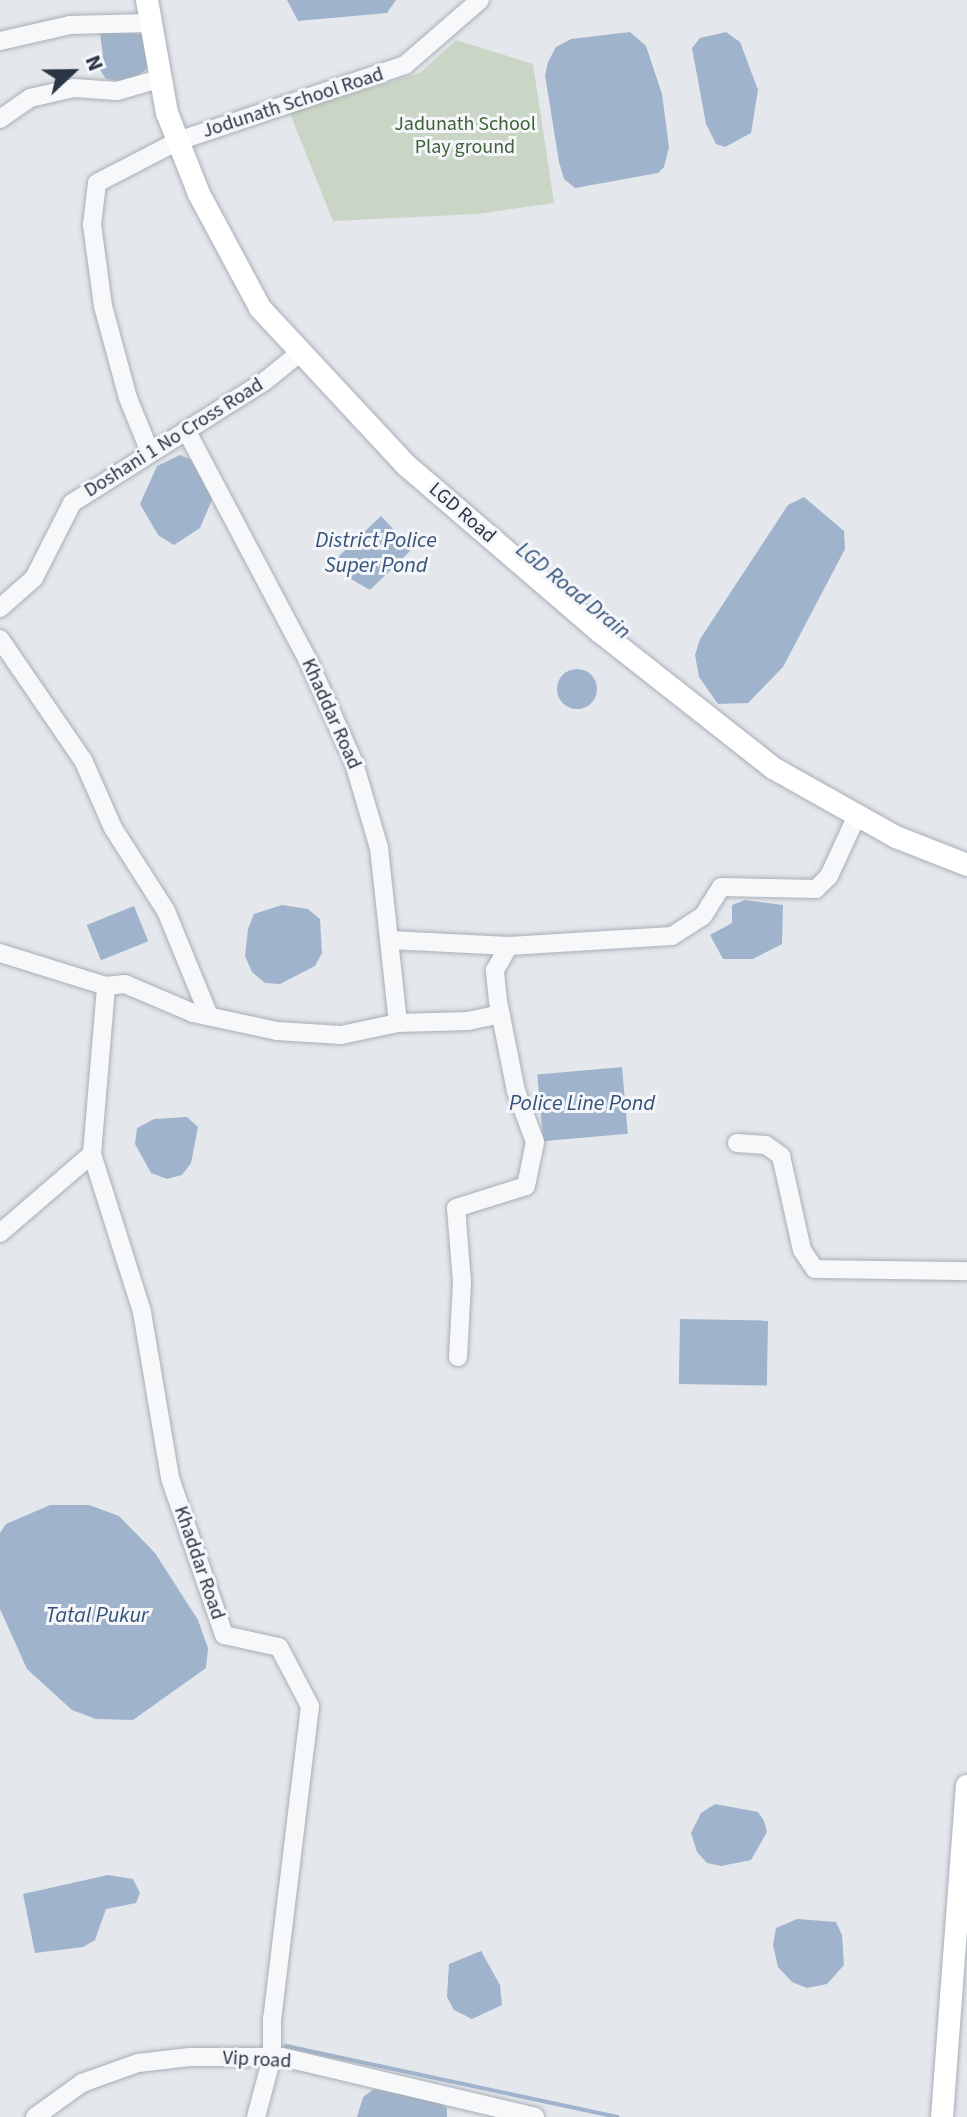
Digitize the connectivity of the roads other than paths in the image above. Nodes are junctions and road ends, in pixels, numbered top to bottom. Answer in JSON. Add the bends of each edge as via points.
{"nodes":[{"id":1,"x":147,"y":0,"type":"edge"},
{"id":2,"x":480,"y":0,"type":"edge"},
{"id":3,"x":149,"y":23,"type":"junction"},
{"id":4,"x":0,"y":41,"type":"edge"},
{"id":5,"x":159,"y":79,"type":"junction"},
{"id":6,"x":0,"y":119,"type":"edge"},
{"id":7,"x":178,"y":141,"type":"junction"},
{"id":8,"x":301,"y":352,"type":"junction"},
{"id":9,"x":186,"y":430,"type":"junction"},
{"id":10,"x":150,"y":452,"type":"junction"},
{"id":11,"x":0,"y":608,"type":"edge"},
{"id":12,"x":0,"y":639,"type":"edge"},
{"id":13,"x":857,"y":815,"type":"junction"},
{"id":14,"x":967,"y":865,"type":"edge"},
{"id":15,"x":390,"y":940,"type":"junction"},
{"id":16,"x":509,"y":946,"type":"junction"},
{"id":17,"x":0,"y":953,"type":"edge"},
{"id":18,"x":106,"y":986,"type":"junction"},
{"id":19,"x":500,"y":1014,"type":"junction"},
{"id":20,"x":209,"y":1016,"type":"junction"},
{"id":21,"x":402,"y":1022,"type":"junction"},
{"id":22,"x":737,"y":1143,"type":"dead end"},
{"id":23,"x":92,"y":1154,"type":"junction"},
{"id":24,"x":0,"y":1233,"type":"edge"},
{"id":25,"x":967,"y":1271,"type":"edge"},
{"id":26,"x":458,"y":1357,"type":"dead end"},
{"id":27,"x":967,"y":1786,"type":"edge"},
{"id":28,"x":272,"y":2057,"type":"junction"},
{"id":29,"x":35,"y":2117,"type":"edge"},
{"id":30,"x":256,"y":2117,"type":"edge"},
{"id":31,"x":535,"y":2117,"type":"edge"},
{"id":32,"x":942,"y":2117,"type":"edge"}],
"edges":[{"from":1,"to":3,"type":"main road","name":"LGD Road"},
{"from":2,"to":7,"type":"street","name":"Jodunath School Road","via":[[395,70]]},
{"from":3,"to":4,"type":"street","via":[[70,25]]},
{"from":3,"to":5,"type":"main road","name":"LGD Road"},
{"from":5,"to":6,"type":"street","via":[[117,91],[74,88],[30,98]]},
{"from":5,"to":7,"type":"main road","name":"LGD Road"},
{"from":7,"to":8,"type":"main road","name":"LGD Road","via":[[199,194],[260,308]]},
{"from":7,"to":10,"type":"street","name":"Jodunath School Road","via":[[97,183],[93,201],[94,256],[103,306]]},
{"from":8,"to":9,"type":"street","name":"Doshani 1 No Cross Road"},
{"from":8,"to":13,"type":"main road","name":"LGD Road","via":[[406,465],[599,631],[773,768]]},
{"from":9,"to":10,"type":"street","name":"Doshani 1 No Cross Road"},
{"from":9,"to":15,"type":"street","name":"Khaddar Road","via":[[308,660],[354,763],[373,818]]},
{"from":10,"to":11,"type":"street","name":"Doshani 1 No Cross Road","via":[[72,503],[34,578]]},
{"from":12,"to":20,"type":"street","via":[[83,760],[113,828],[166,911]]},
{"from":13,"to":14,"type":"main road","name":"LGD Road","via":[[942,859]]},
{"from":13,"to":16,"type":"street","via":[[829,876],[816,889],[721,887],[703,916],[672,936]]},
{"from":15,"to":16,"type":"street"},
{"from":15,"to":21,"type":"street","name":"Khaddar Road"},
{"from":16,"to":19,"type":"street","via":[[495,970]]},
{"from":17,"to":18,"type":"street"},
{"from":18,"to":20,"type":"street","via":[[125,984]]},
{"from":18,"to":23,"type":"street"},
{"from":19,"to":21,"type":"street","via":[[446,1023]]},
{"from":19,"to":26,"type":"street","via":[[516,1091],[535,1142],[526,1186],[456,1208],[462,1282]]},
{"from":20,"to":21,"type":"street","via":[[306,1036],[341,1035]]},
{"from":22,"to":25,"type":"street","via":[[766,1145],[781,1156],[802,1250],[815,1269]]},
{"from":23,"to":24,"type":"street"},
{"from":23,"to":28,"type":"street","name":"Khaddar Road","via":[[142,1312],[170,1478],[224,1635],[279,1647],[310,1706],[272,2019]]},
{"from":27,"to":32,"type":"main road"},
{"from":28,"to":29,"type":"street","name":"Vip road","via":[[138,2063],[82,2083]]},
{"from":28,"to":30,"type":"street","name":"Khaddar Road"},
{"from":28,"to":31,"type":"street","name":"Vip road"}]}
